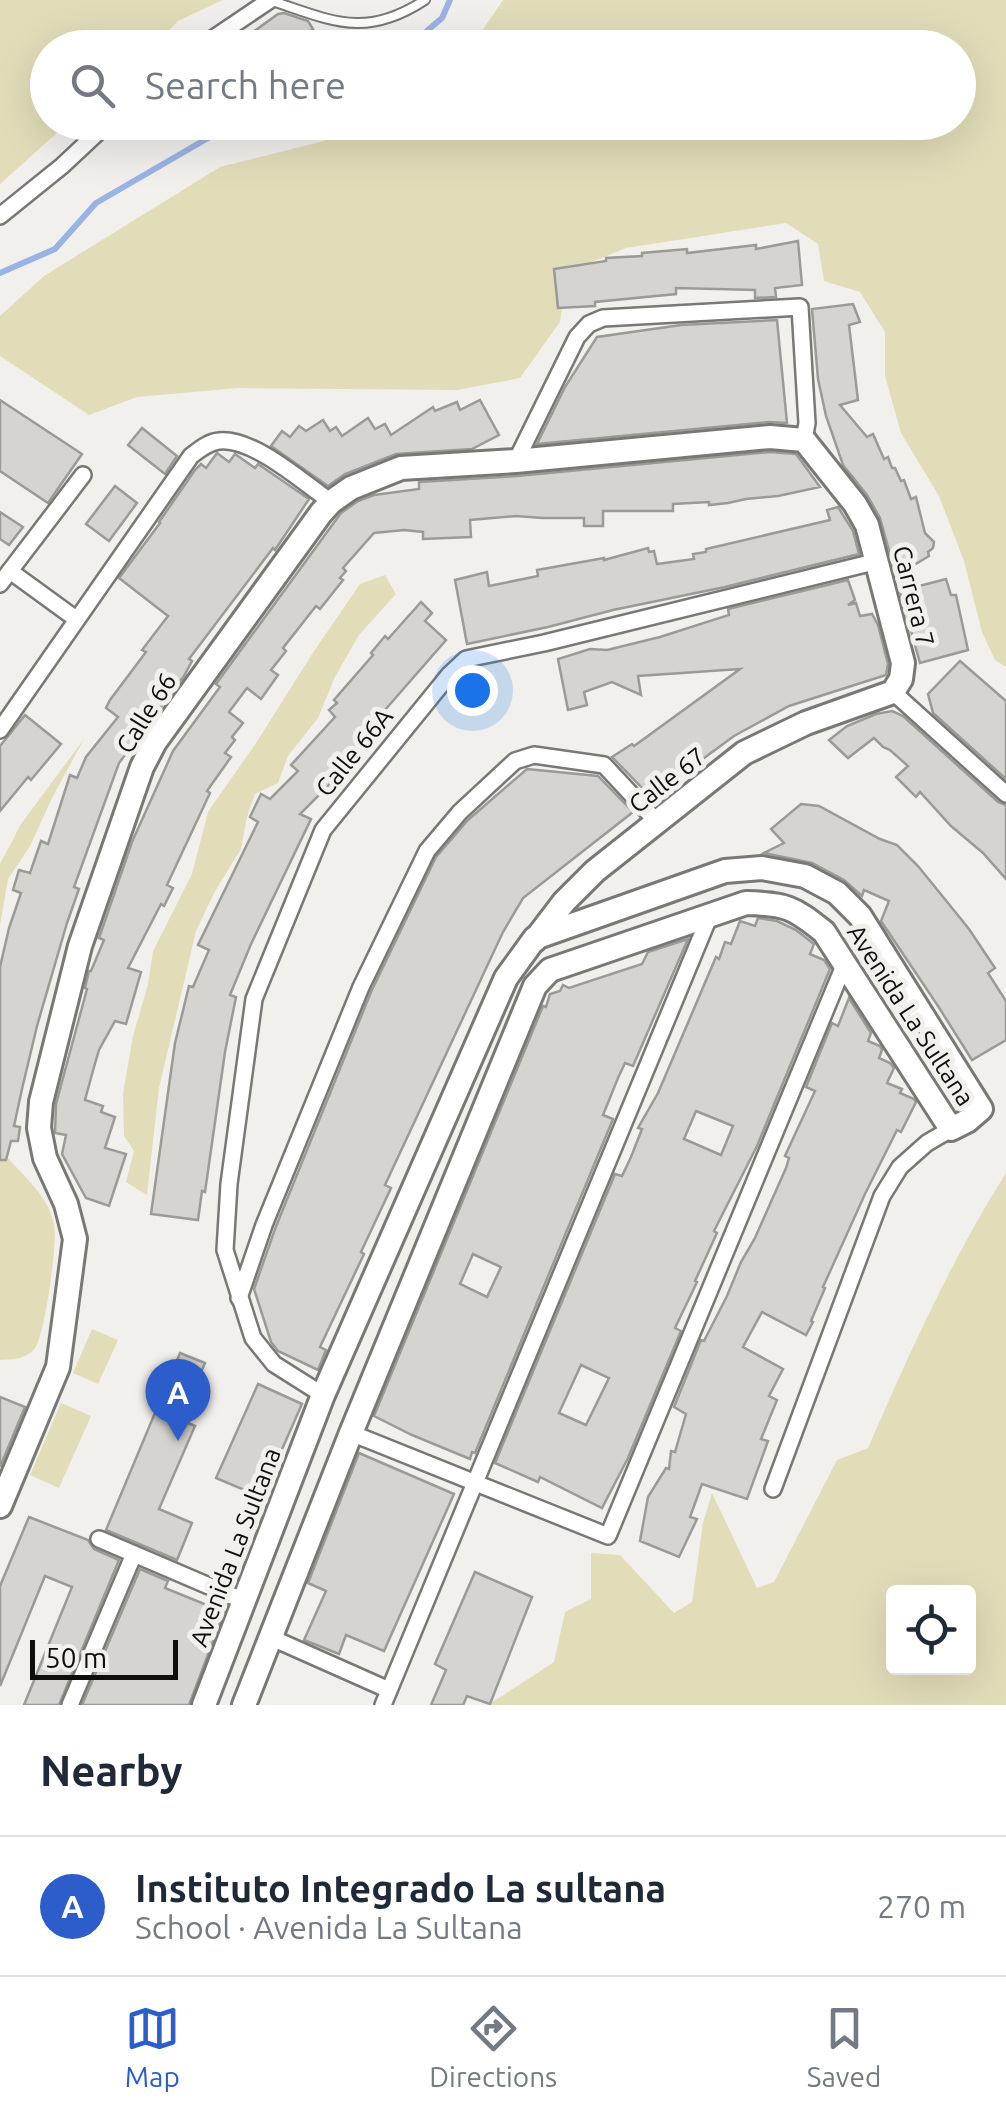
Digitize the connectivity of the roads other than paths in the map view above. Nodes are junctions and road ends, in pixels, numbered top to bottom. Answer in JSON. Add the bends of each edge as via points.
{"nodes":[{"id":1,"x":269,"y":0,"type":"edge"},
{"id":2,"x":426,"y":0,"type":"edge"},
{"id":3,"x":225,"y":30,"type":"edge"},
{"id":4,"x":90,"y":140,"type":"edge"},
{"id":5,"x":0,"y":216,"type":"edge"},
{"id":6,"x":804,"y":440,"type":"junction"},
{"id":7,"x":516,"y":461,"type":"junction"},
{"id":8,"x":82,"y":476,"type":"dead end"},
{"id":9,"x":331,"y":502,"type":"junction"},
{"id":10,"x":878,"y":561,"type":"junction"},
{"id":11,"x":5,"y":577,"type":"edge"},
{"id":12,"x":76,"y":619,"type":"junction"},
{"id":13,"x":893,"y":692,"type":"junction"},
{"id":14,"x":0,"y":730,"type":"edge"},
{"id":15,"x":1006,"y":794,"type":"edge"},
{"id":16,"x":657,"y":822,"type":"junction"},
{"id":17,"x":710,"y":915,"type":"junction"},
{"id":18,"x":535,"y":938,"type":"junction"},
{"id":19,"x":845,"y":964,"type":"junction"},
{"id":20,"x":550,"y":970,"type":"junction"},
{"id":21,"x":951,"y":1129,"type":"junction"},
{"id":22,"x":239,"y":1298,"type":"junction"},
{"id":23,"x":323,"y":1394,"type":"junction"},
{"id":24,"x":351,"y":1433,"type":"junction"},
{"id":25,"x":476,"y":1482,"type":"junction"},
{"id":26,"x":773,"y":1489,"type":"dead end"},
{"id":27,"x":0,"y":1506,"type":"edge"},
{"id":28,"x":98,"y":1539,"type":"dead end"},
{"id":29,"x":134,"y":1554,"type":"junction"},
{"id":30,"x":244,"y":1601,"type":"junction"},
{"id":31,"x":272,"y":1638,"type":"junction"},
{"id":32,"x":386,"y":1697,"type":"edge"},
{"id":33,"x":70,"y":1705,"type":"edge"},
{"id":34,"x":204,"y":1705,"type":"edge"},
{"id":35,"x":244,"y":1705,"type":"edge"}],
"edges":[{"from":1,"to":2,"type":"lane","via":[[356,25]]},
{"from":1,"to":3,"type":"street"},
{"from":4,"to":5,"type":"street"},
{"from":6,"to":7,"type":"street","name":"Calle 66"},
{"from":6,"to":7,"type":"street","via":[[800,307],[602,318],[577,337]]},
{"from":6,"to":10,"type":"street","name":"Carrera 7","via":[[855,504]]},
{"from":7,"to":9,"type":"street","name":"Calle 66","via":[[402,468]]},
{"from":8,"to":11,"type":"street"},
{"from":9,"to":12,"type":"street","via":[[260,450],[222,440],[206,446],[190,456]]},
{"from":9,"to":27,"type":"street","name":"Calle 66","via":[[155,742],[80,946],[39,1128],[76,1239],[71,1281],[58,1367]]},
{"from":10,"to":13,"type":"street","name":"Carrera 7","via":[[903,662]]},
{"from":10,"to":22,"type":"street","name":"Calle 66A","via":[[466,660],[449,675],[322,830],[254,999],[225,1250]]},
{"from":11,"to":12,"type":"street"},
{"from":12,"to":14,"type":"street"},
{"from":13,"to":15,"type":"street"},
{"from":13,"to":16,"type":"street","name":"Calle 67","via":[[744,753]]},
{"from":16,"to":18,"type":"street","name":"Calle 67","via":[[596,870]]},
{"from":16,"to":22,"type":"street","via":[[604,765],[534,755],[515,761],[460,812],[427,851],[361,987]]},
{"from":17,"to":19,"type":"street","name":"Avenida La Sultana","via":[[746,904],[798,911],[824,932]]},
{"from":17,"to":20,"type":"street","name":"Avenida La Sultana"},
{"from":17,"to":25,"type":"street"},
{"from":18,"to":20,"type":"street"},
{"from":18,"to":21,"type":"street","name":"Avenida La Sultana","via":[[725,872],[762,868],[806,876],[838,893],[860,916],[980,1109]]},
{"from":18,"to":23,"type":"street","name":"Avenida La Sultana","via":[[506,978]]},
{"from":19,"to":21,"type":"street","name":"Avenida La Sultana"},
{"from":19,"to":25,"type":"street","via":[[608,1536]]},
{"from":20,"to":24,"type":"street","via":[[536,986]]},
{"from":21,"to":26,"type":"street","via":[[900,1167],[882,1196]]},
{"from":22,"to":23,"type":"street","name":"Calle 66A","via":[[253,1338],[274,1364]]},
{"from":23,"to":30,"type":"street","name":"Avenida La Sultana"},
{"from":24,"to":25,"type":"street"},
{"from":24,"to":31,"type":"street"},
{"from":25,"to":32,"type":"street"},
{"from":28,"to":29,"type":"street"},
{"from":29,"to":30,"type":"street"},
{"from":29,"to":33,"type":"street"},
{"from":30,"to":34,"type":"street","name":"Avenida La Sultana"},
{"from":31,"to":32,"type":"street"},
{"from":31,"to":35,"type":"street"}]}
